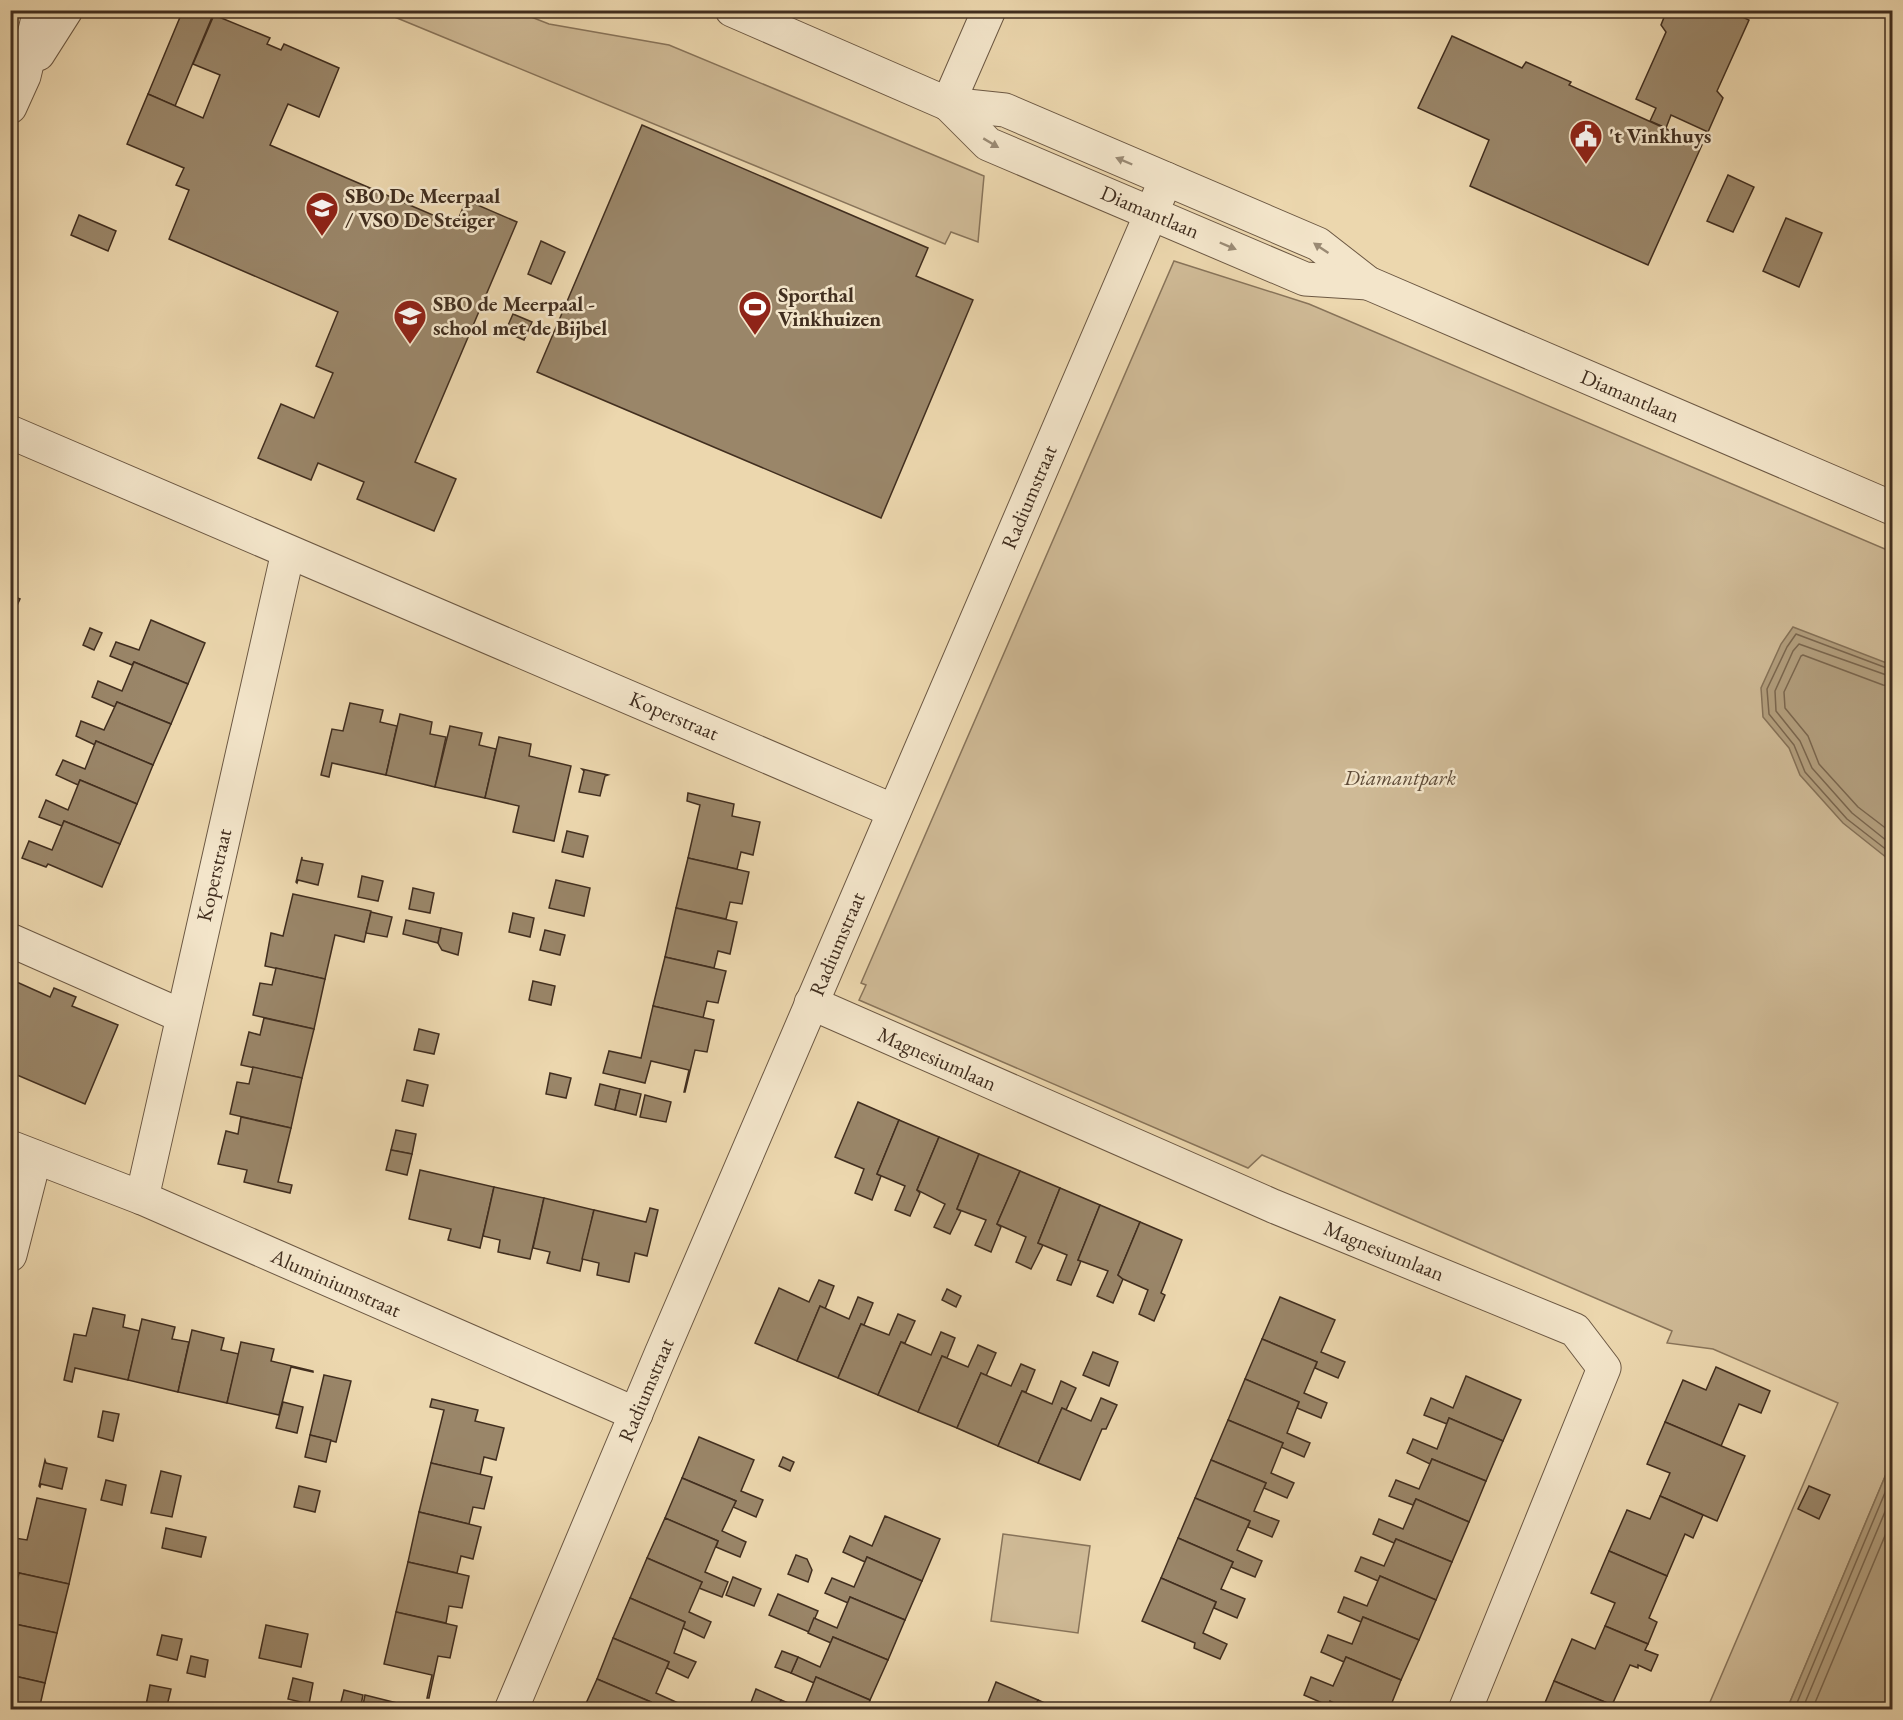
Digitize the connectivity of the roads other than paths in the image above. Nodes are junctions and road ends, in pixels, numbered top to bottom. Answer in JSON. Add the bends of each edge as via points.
{"nodes":[{"id":1,"x":40,"y":10,"type":"edge"},
{"id":2,"x":66,"y":10,"type":"edge"},
{"id":3,"x":732,"y":10,"type":"edge"},
{"id":4,"x":988,"y":10,"type":"edge"},
{"id":5,"x":24,"y":76,"type":"junction"},
{"id":6,"x":948,"y":104,"type":"junction"},
{"id":7,"x":10,"y":107,"type":"edge"},
{"id":8,"x":1166,"y":179,"type":"junction"},
{"id":9,"x":1152,"y":213,"type":"junction"},
{"id":10,"x":1368,"y":283,"type":"junction"},
{"id":11,"x":10,"y":432,"type":"edge"},
{"id":12,"x":1893,"y":508,"type":"edge"},
{"id":13,"x":288,"y":552,"type":"junction"},
{"id":14,"x":894,"y":811,"type":"junction"},
{"id":15,"x":10,"y":940,"type":"edge"},
{"id":16,"x":811,"y":1004,"type":"junction"},
{"id":17,"x":182,"y":1016,"type":"junction"},
{"id":18,"x":23,"y":1152,"type":"edge"},
{"id":19,"x":142,"y":1198,"type":"junction"},
{"id":20,"x":10,"y":1255,"type":"edge"},
{"id":21,"x":636,"y":1414,"type":"junction"},
{"id":22,"x":511,"y":1710,"type":"edge"},
{"id":23,"x":1465,"y":1710,"type":"edge"}],
"edges":[{"from":1,"to":5,"type":"street"},
{"from":2,"to":5,"type":"street"},
{"from":3,"to":6,"type":"street","name":"Diamantlaan"},
{"from":4,"to":6,"type":"street"},
{"from":5,"to":7,"type":"street"},
{"from":8,"to":6,"type":"street","name":"Diamantlaan","one_way":true,"via":[[1005,110]]},
{"from":6,"to":9,"type":"street","name":"Diamantlaan","one_way":true,"via":[[988,144]]},
{"from":8,"to":9,"type":"street","name":"Radiumstraat"},
{"from":10,"to":8,"type":"street","name":"Diamantlaan","one_way":true,"via":[[1318,244]]},
{"from":9,"to":10,"type":"street","name":"Diamantlaan","one_way":true,"via":[[1305,279]]},
{"from":9,"to":14,"type":"street","name":"Radiumstraat"},
{"from":10,"to":12,"type":"street","name":"Diamantlaan"},
{"from":11,"to":13,"type":"street","name":"Koperstraat"},
{"from":13,"to":14,"type":"street","name":"Koperstraat"},
{"from":13,"to":17,"type":"street","name":"Koperstraat"},
{"from":14,"to":16,"type":"street","name":"Radiumstraat"},
{"from":15,"to":17,"type":"street"},
{"from":16,"to":21,"type":"street","name":"Radiumstraat"},
{"from":16,"to":23,"type":"street","name":"Magnesiumlaan","via":[[1273,1206],[1575,1330],[1604,1368]]},
{"from":17,"to":19,"type":"street","name":"Koperstraat"},
{"from":18,"to":19,"type":"street","name":"Aluminiumstraat"},
{"from":18,"to":20,"type":"street","name":"Aluminiumstraat"},
{"from":19,"to":21,"type":"street","name":"Aluminiumstraat"},
{"from":21,"to":22,"type":"street","name":"Radiumstraat"}]}
